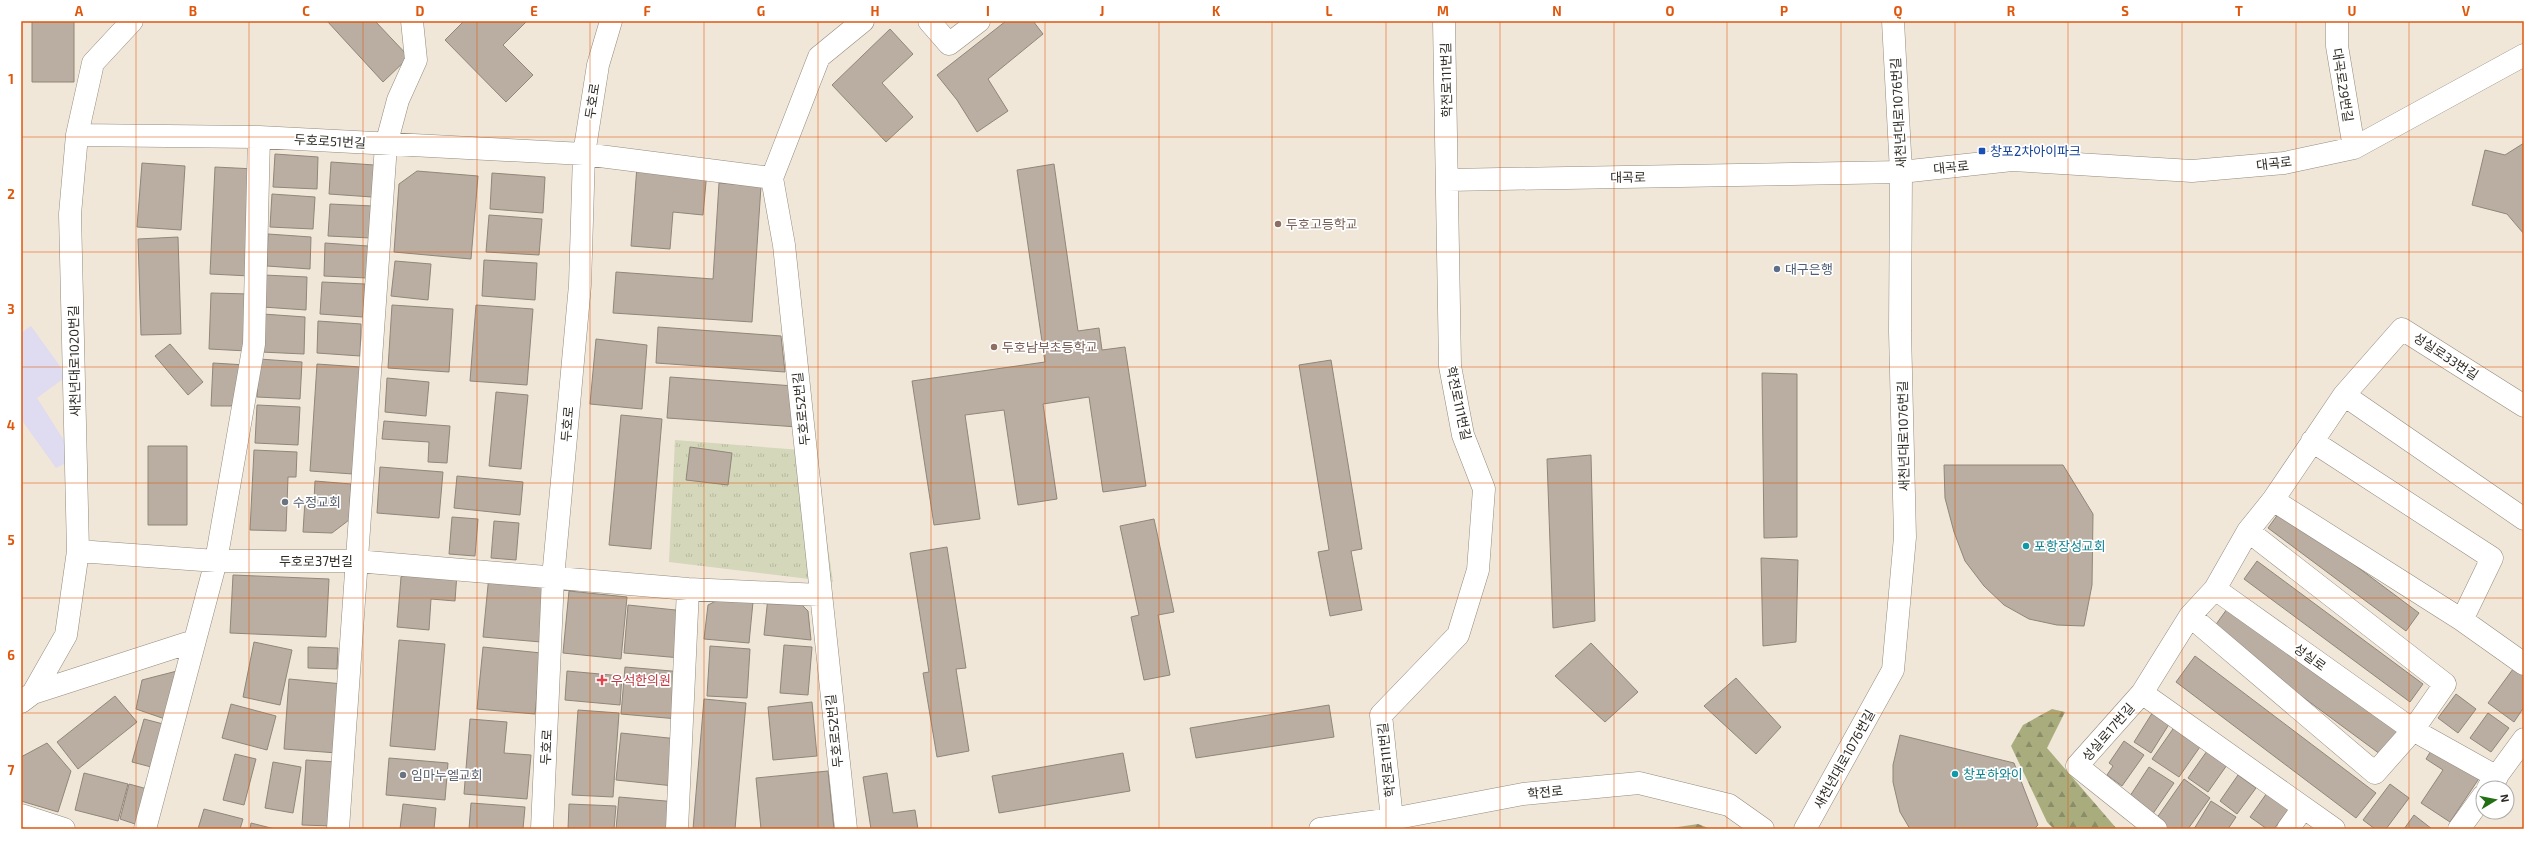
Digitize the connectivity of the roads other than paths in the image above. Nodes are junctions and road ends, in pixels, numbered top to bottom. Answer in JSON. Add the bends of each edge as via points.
{"nodes":[{"id":1,"x":132,"y":21,"type":"edge"},
{"id":2,"x":412,"y":21,"type":"edge"},
{"id":3,"x":611,"y":21,"type":"edge"},
{"id":4,"x":864,"y":21,"type":"edge"},
{"id":5,"x":929,"y":21,"type":"edge"},
{"id":6,"x":979,"y":21,"type":"edge"},
{"id":7,"x":1444,"y":21,"type":"edge"},
{"id":8,"x":1893,"y":21,"type":"edge"},
{"id":9,"x":2337,"y":21,"type":"edge"},
{"id":10,"x":2524,"y":55,"type":"edge"},
{"id":11,"x":76,"y":135,"type":"junction"},
{"id":12,"x":259,"y":137,"type":"junction"},
{"id":13,"x":386,"y":145,"type":"junction"},
{"id":14,"x":2354,"y":148,"type":"junction"},
{"id":15,"x":584,"y":154,"type":"junction"},
{"id":16,"x":1901,"y":172,"type":"junction"},
{"id":17,"x":772,"y":178,"type":"junction"},
{"id":18,"x":1448,"y":180,"type":"junction"},
{"id":19,"x":2344,"y":395,"type":"junction"},
{"id":20,"x":2524,"y":406,"type":"edge"},
{"id":21,"x":2312,"y":441,"type":"junction"},
{"id":22,"x":2272,"y":500,"type":"junction"},
{"id":23,"x":2524,"y":519,"type":"edge"},
{"id":24,"x":2248,"y":531,"type":"junction"},
{"id":25,"x":78,"y":551,"type":"junction"},
{"id":26,"x":216,"y":561,"type":"junction"},
{"id":27,"x":356,"y":561,"type":"junction"},
{"id":28,"x":553,"y":578,"type":"junction"},
{"id":29,"x":688,"y":589,"type":"junction"},
{"id":30,"x":2215,"y":589,"type":"junction"},
{"id":31,"x":820,"y":595,"type":"junction"},
{"id":32,"x":2190,"y":616,"type":"junction"},
{"id":33,"x":2462,"y":620,"type":"junction"},
{"id":34,"x":194,"y":641,"type":"junction"},
{"id":35,"x":2524,"y":664,"type":"edge"},
{"id":36,"x":2142,"y":693,"type":"junction"},
{"id":37,"x":27,"y":697,"type":"edge"},
{"id":38,"x":2413,"y":730,"type":"junction"},
{"id":39,"x":2524,"y":739,"type":"edge"},
{"id":40,"x":2490,"y":780,"type":"edge"},
{"id":41,"x":2494,"y":780,"type":"edge"},
{"id":42,"x":2475,"y":807,"type":"edge"},
{"id":43,"x":2303,"y":808,"type":"junction"},
{"id":44,"x":21,"y":815,"type":"edge"},
{"id":45,"x":1392,"y":819,"type":"junction"},
{"id":46,"x":64,"y":829,"type":"edge"},
{"id":47,"x":144,"y":829,"type":"edge"},
{"id":48,"x":338,"y":829,"type":"edge"},
{"id":49,"x":542,"y":829,"type":"edge"},
{"id":50,"x":677,"y":829,"type":"edge"},
{"id":51,"x":846,"y":829,"type":"edge"},
{"id":52,"x":1320,"y":829,"type":"edge"},
{"id":53,"x":1763,"y":829,"type":"edge"},
{"id":54,"x":1805,"y":829,"type":"edge"},
{"id":55,"x":2156,"y":829,"type":"edge"},
{"id":56,"x":2288,"y":829,"type":"edge"},
{"id":57,"x":2334,"y":829,"type":"edge"},
{"id":58,"x":2459,"y":829,"type":"edge"}],
"edges":[{"from":1,"to":11,"type":"street","name":"새천년대로1020번길","via":[[94,63]]},
{"from":2,"to":13,"type":"street","via":[[416,60],[398,100]]},
{"from":3,"to":15,"type":"street","name":"두호로","via":[[598,65]]},
{"from":4,"to":17,"type":"street","via":[[819,57]]},
{"from":5,"to":6,"type":"street","via":[[948,44]]},
{"from":7,"to":18,"type":"street","name":"학전로111번길"},
{"from":8,"to":16,"type":"street","name":"새천년대로1076번길"},
{"from":9,"to":14,"type":"street","name":"대곡로29번길","via":[[2337,46]]},
{"from":10,"to":14,"type":"street","name":"대곡로"},
{"from":11,"to":12,"type":"street","name":"두호로51번길"},
{"from":11,"to":25,"type":"street","name":"새천년대로1020번길","via":[[70,214]]},
{"from":12,"to":13,"type":"street","name":"두호로51번길"},
{"from":12,"to":26,"type":"street","via":[[254,344]]},
{"from":13,"to":15,"type":"street","name":"두호로51번길"},
{"from":13,"to":27,"type":"street"},
{"from":14,"to":16,"type":"street","name":"대곡로","via":[[2284,163],[2192,171],[2012,160]]},
{"from":15,"to":17,"type":"street"},
{"from":15,"to":28,"type":"street","name":"두호로","via":[[580,285]]},
{"from":16,"to":18,"type":"street","name":"대곡로"},
{"from":16,"to":54,"type":"street","name":"새천년대로1076번길","via":[[1900,331],[1905,537],[1893,670]]},
{"from":17,"to":31,"type":"street","name":"두호로52번길","via":[[784,245]]},
{"from":18,"to":45,"type":"street","name":"학전로111번길","via":[[1450,366],[1463,435],[1484,489],[1478,570],[1458,635],[1381,715]]},
{"from":19,"to":20,"type":"street","name":"성실로33번길","via":[[2402,328]]},
{"from":19,"to":21,"type":"street"},
{"from":19,"to":23,"type":"street"},
{"from":21,"to":22,"type":"street"},
{"from":21,"to":33,"type":"street","via":[[2492,558]]},
{"from":22,"to":24,"type":"street"},
{"from":22,"to":33,"type":"street"},
{"from":24,"to":30,"type":"street"},
{"from":24,"to":38,"type":"street","via":[[2444,684]]},
{"from":25,"to":26,"type":"street","name":"두호로37번길"},
{"from":25,"to":37,"type":"street","name":"새천년대로1020번길","via":[[66,635]]},
{"from":26,"to":27,"type":"street","name":"두호로37번길"},
{"from":26,"to":34,"type":"street"},
{"from":27,"to":28,"type":"street","name":"두호로37번길"},
{"from":27,"to":48,"type":"street"},
{"from":28,"to":29,"type":"street","name":"두호로37번길"},
{"from":28,"to":49,"type":"street","name":"두호로"},
{"from":29,"to":31,"type":"street","name":"두호로37번길"},
{"from":29,"to":50,"type":"street"},
{"from":30,"to":32,"type":"street","name":"성실로17번길"},
{"from":30,"to":38,"type":"street","name":"성실로"},
{"from":31,"to":51,"type":"street","name":"두호로52번길"},
{"from":32,"to":36,"type":"street","name":"성실로17번길"},
{"from":32,"to":38,"type":"street","via":[[2375,773]]},
{"from":33,"to":35,"type":"street"},
{"from":34,"to":37,"type":"street"},
{"from":34,"to":47,"type":"street"},
{"from":36,"to":43,"type":"street","name":"성실로17번길"},
{"from":36,"to":55,"type":"street","name":"성실로17번길","via":[[2078,766]]},
{"from":38,"to":40,"type":"street","name":"성실로"},
{"from":39,"to":41,"type":"street","name":"성실로"},
{"from":42,"to":58,"type":"street"},
{"from":43,"to":56,"type":"street"},
{"from":43,"to":57,"type":"street","name":"성실로17번길"},
{"from":44,"to":46,"type":"street"},
{"from":45,"to":52,"type":"street","name":"학전로"},
{"from":45,"to":53,"type":"street","name":"학전로","via":[[1523,794],[1640,783],[1728,805]]}]}
